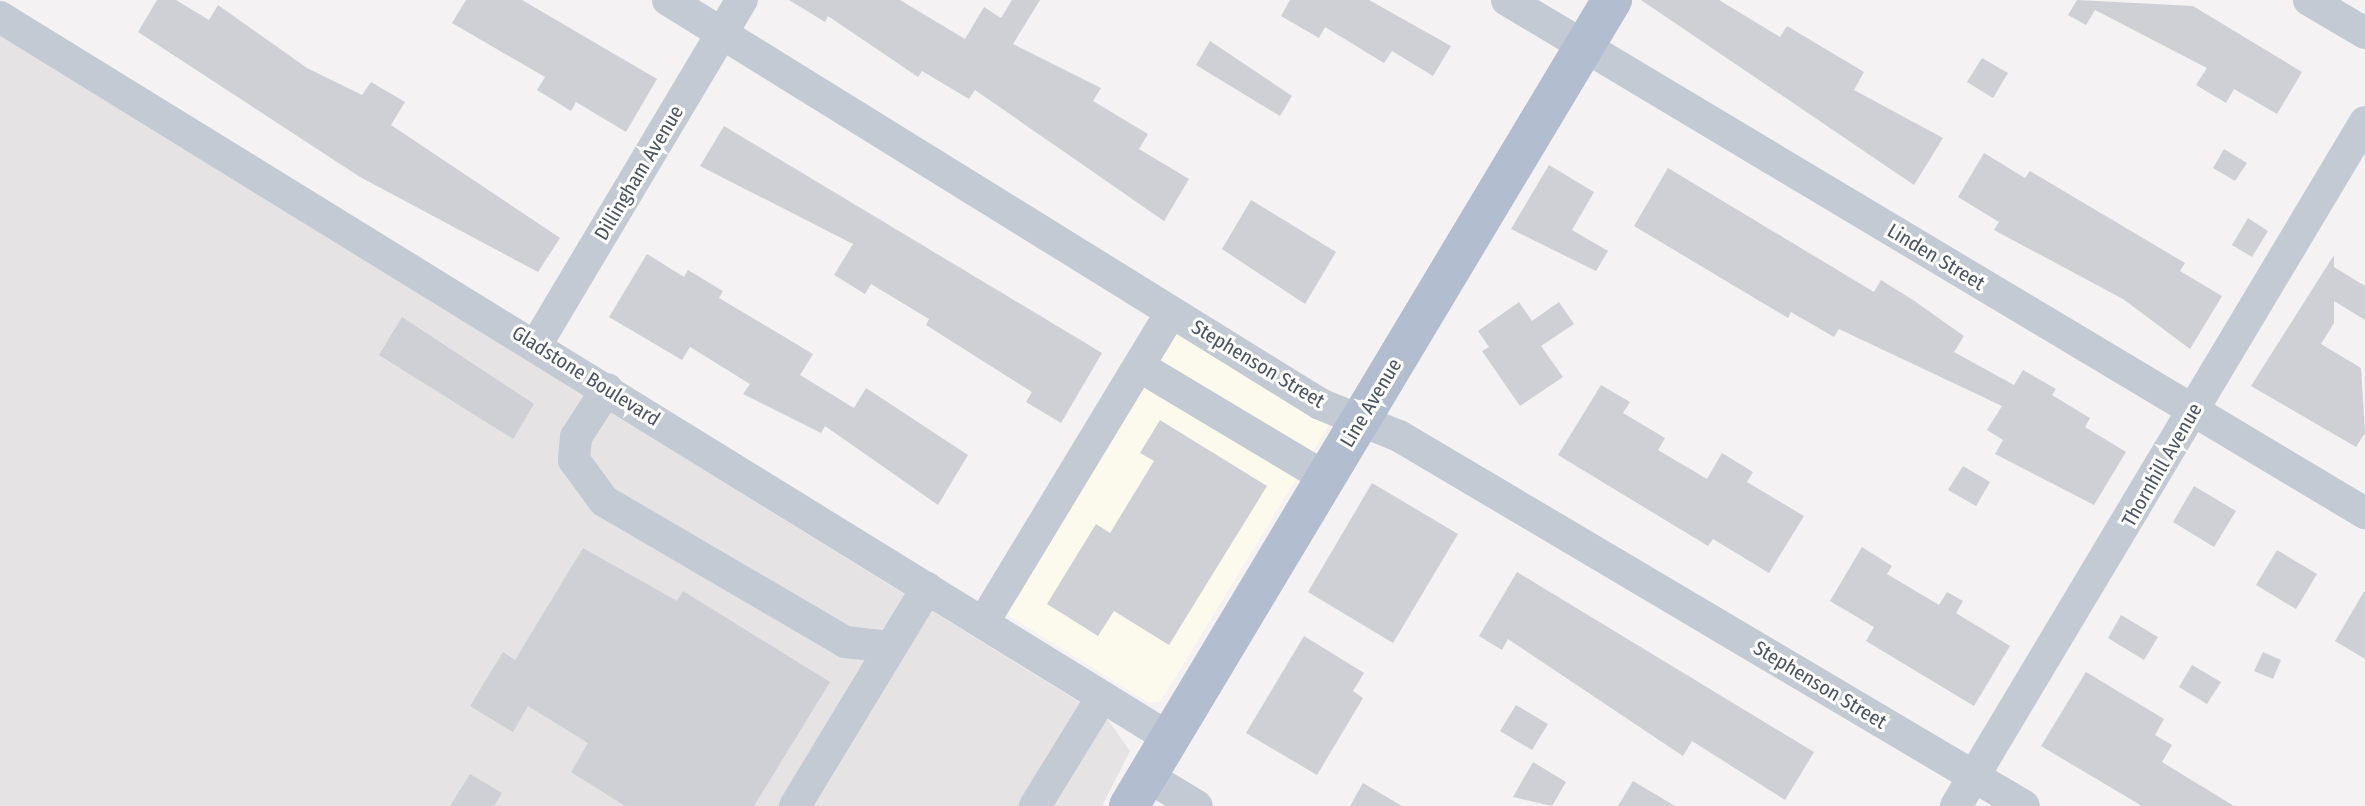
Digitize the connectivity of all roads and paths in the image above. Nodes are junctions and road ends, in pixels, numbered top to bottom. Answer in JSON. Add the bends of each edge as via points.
{"nodes":[{"id":1,"x":668,"y":0,"type":"edge"},
{"id":2,"x":742,"y":0,"type":"edge"},
{"id":3,"x":1507,"y":0,"type":"edge"},
{"id":4,"x":1612,"y":0,"type":"edge"},
{"id":5,"x":2309,"y":0,"type":"edge"},
{"id":6,"x":0,"y":17,"type":"edge"},
{"id":7,"x":722,"y":33,"type":"junction"},
{"id":8,"x":2365,"y":33,"type":"edge"},
{"id":9,"x":1583,"y":47,"type":"junction"},
{"id":10,"x":2365,"y":122,"type":"edge"},
{"id":11,"x":1171,"y":312,"type":"junction"},
{"id":12,"x":536,"y":345,"type":"junction"},
{"id":13,"x":1139,"y":366,"type":"junction"},
{"id":14,"x":607,"y":389,"type":"junction"},
{"id":15,"x":2194,"y":410,"type":"junction"},
{"id":16,"x":1361,"y":420,"type":"junction"},
{"id":17,"x":1326,"y":478,"type":"junction"},
{"id":18,"x":2365,"y":513,"type":"edge"},
{"id":19,"x":927,"y":588,"type":"junction"},
{"id":20,"x":983,"y":623,"type":"junction"},
{"id":21,"x":890,"y":647,"type":"junction"},
{"id":22,"x":1102,"y":697,"type":"junction"},
{"id":23,"x":1169,"y":738,"type":"junction"},
{"id":24,"x":1974,"y":776,"type":"junction"},
{"id":25,"x":1138,"y":791,"type":"edge"},
{"id":26,"x":795,"y":806,"type":"edge"},
{"id":27,"x":1035,"y":806,"type":"edge"},
{"id":28,"x":1197,"y":806,"type":"edge"},
{"id":29,"x":1956,"y":806,"type":"edge"},
{"id":30,"x":2024,"y":806,"type":"edge"}],
"edges":[{"from":1,"to":7,"type":"street","name":"Stephenson Street"},
{"from":2,"to":7,"type":"street","name":"Dillingham Avenue"},
{"from":3,"to":9,"type":"street","name":"Linden Street"},
{"from":4,"to":9,"type":"main road","name":"Line Avenue"},
{"from":5,"to":8,"type":"street"},
{"from":6,"to":12,"type":"street","name":"Gladstone Boulevard"},
{"from":7,"to":11,"type":"street","name":"Stephenson Street"},
{"from":7,"to":12,"type":"street","name":"Dillingham Avenue"},
{"from":9,"to":15,"type":"street","name":"Linden Street"},
{"from":9,"to":16,"type":"main road","name":"Line Avenue"},
{"from":10,"to":15,"type":"street","name":"Thornhill Avenue"},
{"from":11,"to":13,"type":"street"},
{"from":11,"to":16,"type":"street","name":"Stephenson Street","via":[[1320,404]]},
{"from":12,"to":14,"type":"street","name":"Gladstone Boulevard"},
{"from":13,"to":17,"type":"street"},
{"from":13,"to":20,"type":"street"},
{"from":14,"to":19,"type":"street","name":"Gladstone Boulevard"},
{"from":14,"to":21,"type":"street","via":[[576,437],[574,460],[604,501],[845,642]]},
{"from":15,"to":18,"type":"street","name":"Linden Street"},
{"from":15,"to":24,"type":"street","name":"Thornhill Avenue"},
{"from":16,"to":17,"type":"main road","name":"Line Avenue"},
{"from":16,"to":24,"type":"street","name":"Stephenson Street","via":[[1399,436]]},
{"from":17,"to":23,"type":"main road","name":"Line Avenue"},
{"from":19,"to":20,"type":"street","name":"Gladstone Boulevard"},
{"from":19,"to":21,"type":"street"},
{"from":20,"to":22,"type":"street","name":"Gladstone Boulevard"},
{"from":21,"to":26,"type":"street"},
{"from":22,"to":23,"type":"street","name":"Gladstone Boulevard"},
{"from":22,"to":27,"type":"street"},
{"from":23,"to":25,"type":"main road","name":"Line Avenue"},
{"from":24,"to":29,"type":"street","name":"Thornhill Avenue"},
{"from":24,"to":30,"type":"street","name":"Stephenson Street"},
{"from":25,"to":28,"type":"street"}]}
